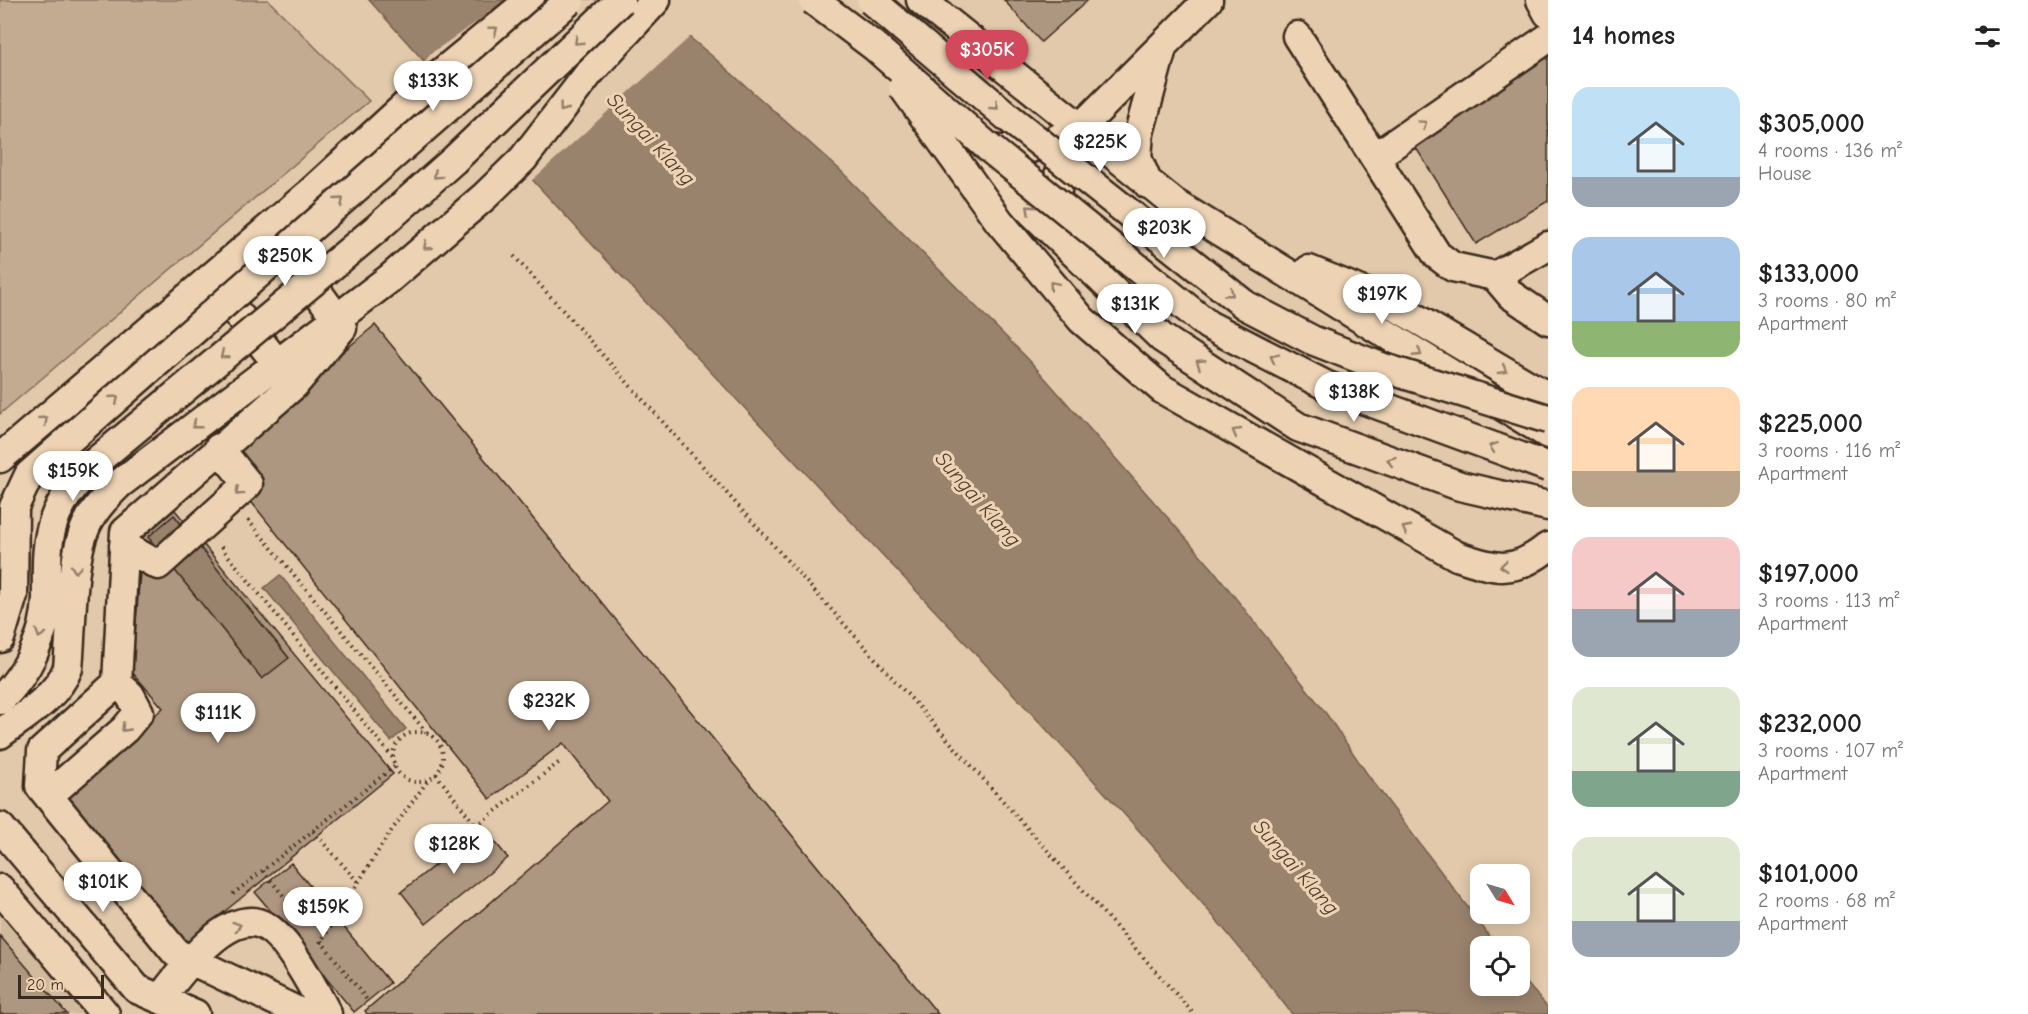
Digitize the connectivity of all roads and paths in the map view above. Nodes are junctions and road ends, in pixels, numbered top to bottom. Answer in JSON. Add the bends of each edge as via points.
{"nodes":[{"id":1,"x":530,"y":0,"type":"edge"},
{"id":2,"x":570,"y":0,"type":"edge"},
{"id":3,"x":621,"y":0,"type":"edge"},
{"id":4,"x":656,"y":0,"type":"edge"},
{"id":5,"x":813,"y":0,"type":"edge"},
{"id":6,"x":833,"y":0,"type":"edge"},
{"id":7,"x":871,"y":0,"type":"edge"},
{"id":8,"x":921,"y":0,"type":"edge"},
{"id":9,"x":1208,"y":0,"type":"edge"},
{"id":10,"x":1541,"y":0,"type":"edge"},
{"id":11,"x":1548,"y":13,"type":"edge"},
{"id":12,"x":1298,"y":36,"type":"dead end"},
{"id":13,"x":1548,"y":38,"type":"edge"},
{"id":14,"x":874,"y":46,"type":"junction"},
{"id":15,"x":1162,"y":46,"type":"junction"},
{"id":16,"x":1081,"y":127,"type":"junction"},
{"id":17,"x":948,"y":132,"type":"junction"},
{"id":18,"x":1375,"y":157,"type":"junction"},
{"id":19,"x":1148,"y":184,"type":"junction"},
{"id":20,"x":271,"y":227,"type":"junction"},
{"id":21,"x":1224,"y":235,"type":"junction"},
{"id":22,"x":1548,"y":246,"type":"edge"},
{"id":23,"x":514,"y":256,"type":"dead end"},
{"id":24,"x":1086,"y":262,"type":"junction"},
{"id":25,"x":1495,"y":276,"type":"junction"},
{"id":26,"x":210,"y":279,"type":"junction"},
{"id":27,"x":378,"y":288,"type":"junction"},
{"id":28,"x":337,"y":319,"type":"junction"},
{"id":29,"x":1548,"y":320,"type":"edge"},
{"id":30,"x":276,"y":364,"type":"junction"},
{"id":31,"x":294,"y":385,"type":"junction"},
{"id":32,"x":1548,"y":397,"type":"edge"},
{"id":33,"x":1548,"y":419,"type":"edge"},
{"id":34,"x":1548,"y":434,"type":"edge"},
{"id":35,"x":219,"y":448,"type":"junction"},
{"id":36,"x":0,"y":459,"type":"edge"},
{"id":37,"x":1548,"y":467,"type":"edge"},
{"id":38,"x":231,"y":500,"type":"junction"},
{"id":39,"x":1548,"y":506,"type":"edge"},
{"id":40,"x":203,"y":525,"type":"junction"},
{"id":41,"x":124,"y":546,"type":"junction"},
{"id":42,"x":1548,"y":547,"type":"edge"},
{"id":43,"x":0,"y":562,"type":"edge"},
{"id":44,"x":13,"y":595,"type":"junction"},
{"id":45,"x":0,"y":638,"type":"edge"},
{"id":46,"x":117,"y":683,"type":"junction"},
{"id":47,"x":0,"y":700,"type":"edge"},
{"id":48,"x":427,"y":733,"type":"junction"},
{"id":49,"x":0,"y":734,"type":"edge"},
{"id":50,"x":393,"y":758,"type":"junction"},
{"id":51,"x":561,"y":761,"type":"dead end"},
{"id":52,"x":395,"y":766,"type":"junction"},
{"id":53,"x":436,"y":774,"type":"junction"},
{"id":54,"x":429,"y":779,"type":"junction"},
{"id":55,"x":48,"y":796,"type":"junction"},
{"id":56,"x":0,"y":827,"type":"edge"},
{"id":57,"x":313,"y":831,"type":"junction"},
{"id":58,"x":358,"y":882,"type":"junction"},
{"id":59,"x":0,"y":889,"type":"edge"},
{"id":60,"x":228,"y":898,"type":"dead end"},
{"id":61,"x":191,"y":960,"type":"junction"},
{"id":62,"x":302,"y":970,"type":"junction"},
{"id":63,"x":160,"y":999,"type":"junction"},
{"id":64,"x":105,"y":1014,"type":"edge"},
{"id":65,"x":195,"y":1014,"type":"edge"},
{"id":66,"x":303,"y":1014,"type":"edge"},
{"id":67,"x":327,"y":1014,"type":"edge"},
{"id":68,"x":1194,"y":1014,"type":"edge"}],
"edges":[{"from":20,"to":1,"type":"street","one_way":true,"via":[[441,73]]},
{"from":44,"to":2,"type":"street","one_way":true,"bridge":true,"via":[[14,507],[29,474]]},
{"from":3,"to":47,"type":"street","one_way":true,"bridge":true,"via":[[375,230],[93,464],[68,494],[53,521],[43,628],[32,657]]},
{"from":4,"to":27,"type":"street","one_way":true,"via":[[590,72],[523,159]]},
{"from":5,"to":14,"type":"street","bridge":true},
{"from":6,"to":17,"type":"street"},
{"from":7,"to":33,"type":"street","one_way":true,"bridge":true,"via":[[1009,118],[1245,305],[1312,340],[1381,367]]},
{"from":8,"to":16,"type":"street"},
{"from":9,"to":15,"type":"street"},
{"from":10,"to":11,"type":"street"},
{"from":12,"to":18,"type":"street"},
{"from":18,"to":13,"type":"street","one_way":true},
{"from":37,"to":14,"type":"street","one_way":true,"bridge":true,"via":[[1327,386],[1208,325],[988,147]]},
{"from":42,"to":14,"type":"street","one_way":true,"bridge":true,"via":[[1535,558],[1506,569],[1457,556],[1162,389],[1082,320],[999,221]]},
{"from":15,"to":16,"type":"street"},
{"from":15,"to":19,"type":"street","via":[[1138,133],[1137,158]]},
{"from":16,"to":17,"type":"street","via":[[1023,151],[972,146]]},
{"from":16,"to":19,"type":"street"},
{"from":16,"to":24,"type":"street","via":[[1057,180],[1056,208],[1057,222]]},
{"from":24,"to":17,"type":"street","one_way":true},
{"from":18,"to":25,"type":"street","via":[[1441,260],[1462,270]]},
{"from":19,"to":21,"type":"street"},
{"from":20,"to":26,"type":"street"},
{"from":20,"to":28,"type":"street"},
{"from":21,"to":32,"type":"street","one_way":true,"via":[[1390,303]]},
{"from":21,"to":34,"type":"street","one_way":true},
{"from":22,"to":25,"type":"street"},
{"from":23,"to":68,"type":"path"},
{"from":39,"to":24,"type":"street","one_way":true,"via":[[1460,486],[1298,427],[1162,338]]},
{"from":25,"to":29,"type":"street","via":[[1511,295]]},
{"from":26,"to":30,"type":"street"},
{"from":36,"to":26,"type":"street","one_way":true},
{"from":27,"to":28,"type":"street"},
{"from":27,"to":31,"type":"street"},
{"from":28,"to":30,"type":"street"},
{"from":30,"to":31,"type":"street"},
{"from":30,"to":49,"type":"street","one_way":true,"via":[[119,484],[99,504],[86,525],[78,551],[68,668],[63,682]]},
{"from":31,"to":35,"type":"street"},
{"from":35,"to":38,"type":"street","one_way":true,"via":[[248,484]]},
{"from":35,"to":41,"type":"street","via":[[124,532]]},
{"from":38,"to":40,"type":"street"},
{"from":38,"to":48,"type":"path"},
{"from":40,"to":41,"type":"street","via":[[158,565]]},
{"from":40,"to":50,"type":"path"},
{"from":41,"to":46,"type":"street"},
{"from":43,"to":44,"type":"street"},
{"from":44,"to":45,"type":"street"},
{"from":46,"to":55,"type":"street","via":[[42,751],[40,786]]},
{"from":46,"to":55,"type":"street","one_way":true,"via":[[130,695],[139,712]]},
{"from":48,"to":50,"type":"path","via":[[403,737]]},
{"from":48,"to":53,"type":"path","via":[[434,737],[442,752]]},
{"from":50,"to":52,"type":"path"},
{"from":51,"to":53,"type":"path","via":[[476,826]]},
{"from":52,"to":54,"type":"path","via":[[405,778]]},
{"from":52,"to":57,"type":"path"},
{"from":53,"to":54,"type":"path"},
{"from":54,"to":58,"type":"path"},
{"from":55,"to":61,"type":"street","via":[[176,954]]},
{"from":56,"to":63,"type":"street","via":[[137,989]]},
{"from":57,"to":58,"type":"path"},
{"from":57,"to":60,"type":"path"},
{"from":58,"to":62,"type":"path"},
{"from":59,"to":64,"type":"street"},
{"from":61,"to":62,"type":"street","one_way":true,"via":[[227,929],[243,922],[260,923],[276,934]]},
{"from":61,"to":63,"type":"street"},
{"from":61,"to":66,"type":"street"},
{"from":62,"to":67,"type":"street"},
{"from":63,"to":65,"type":"street"}]}
